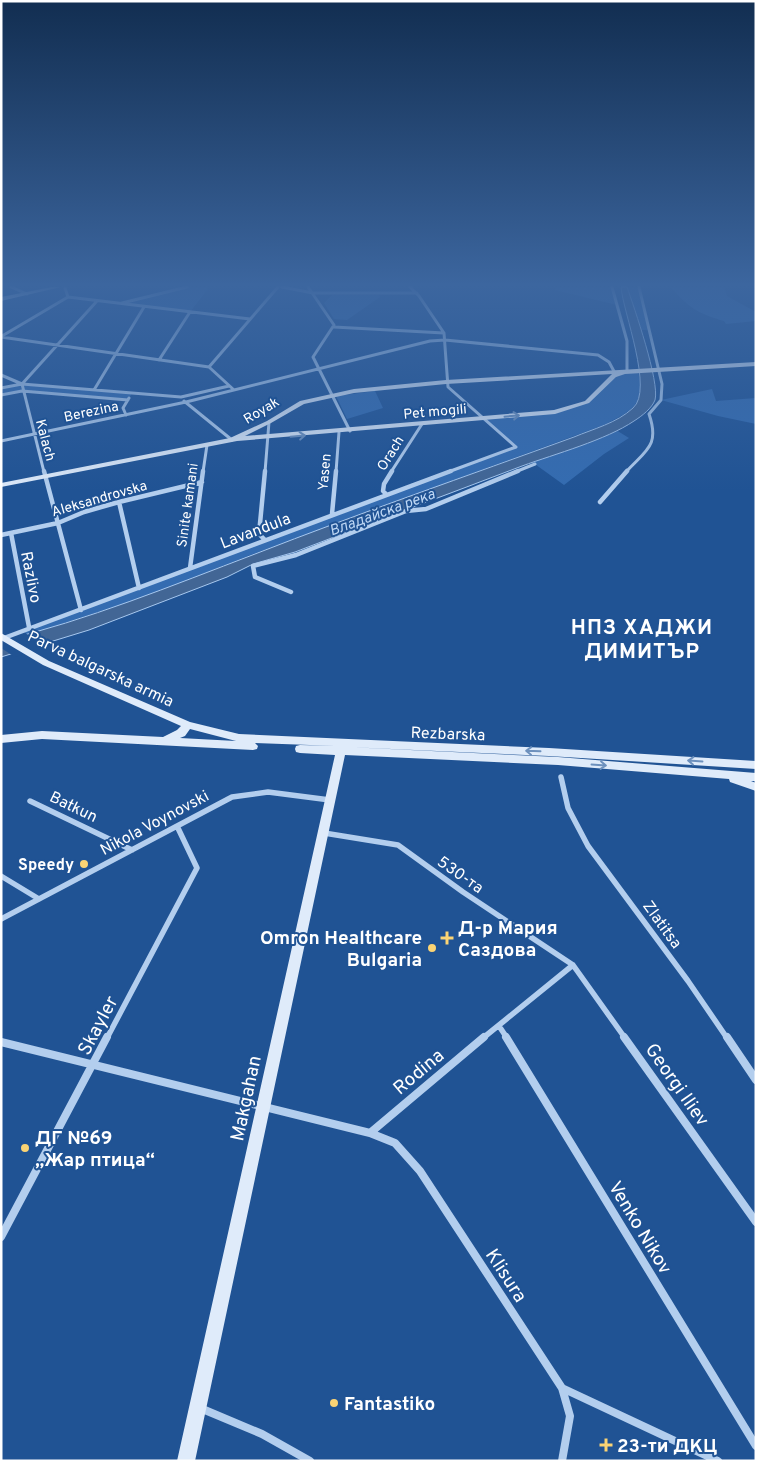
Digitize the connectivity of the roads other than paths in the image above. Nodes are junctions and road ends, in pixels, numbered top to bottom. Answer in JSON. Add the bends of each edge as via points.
{"nodes":[{"id":1,"x":49,"y":355,"type":"edge"},
{"id":2,"x":115,"y":355,"type":"edge"},
{"id":3,"x":130,"y":355,"type":"edge"},
{"id":4,"x":162,"y":355,"type":"edge"},
{"id":5,"x":219,"y":355,"type":"edge"},
{"id":6,"x":314,"y":355,"type":"edge"},
{"id":7,"x":376,"y":355,"type":"edge"},
{"id":8,"x":445,"y":355,"type":"edge"},
{"id":9,"x":598,"y":355,"type":"edge"},
{"id":10,"x":627,"y":355,"type":"edge"},
{"id":11,"x":653,"y":355,"type":"edge"},
{"id":12,"x":159,"y":360,"type":"junction"},
{"id":13,"x":756,"y":364,"type":"edge"},
{"id":14,"x":209,"y":367,"type":"junction"},
{"id":15,"x":656,"y":369,"type":"junction"},
{"id":16,"x":319,"y":370,"type":"junction"},
{"id":17,"x":627,"y":371,"type":"junction"},
{"id":18,"x":615,"y":374,"type":"junction"},
{"id":19,"x":1,"y":375,"type":"edge"},
{"id":20,"x":446,"y":382,"type":"junction"},
{"id":21,"x":22,"y":384,"type":"junction"},
{"id":22,"x":229,"y":386,"type":"junction"},
{"id":23,"x":65,"y":387,"type":"junction"},
{"id":24,"x":1,"y":388,"type":"edge"},
{"id":25,"x":94,"y":390,"type":"junction"},
{"id":26,"x":234,"y":390,"type":"junction"},
{"id":27,"x":22,"y":391,"type":"junction"},
{"id":28,"x":132,"y":393,"type":"junction"},
{"id":29,"x":60,"y":394,"type":"junction"},
{"id":30,"x":333,"y":394,"type":"junction"},
{"id":31,"x":1,"y":395,"type":"edge"},
{"id":32,"x":181,"y":397,"type":"junction"},
{"id":33,"x":128,"y":400,"type":"junction"},
{"id":34,"x":186,"y":402,"type":"junction"},
{"id":35,"x":126,"y":415,"type":"junction"},
{"id":36,"x":482,"y":419,"type":"junction"},
{"id":37,"x":269,"y":422,"type":"junction"},
{"id":38,"x":422,"y":424,"type":"junction"},
{"id":39,"x":350,"y":431,"type":"junction"},
{"id":40,"x":339,"y":432,"type":"junction"},
{"id":41,"x":33,"y":434,"type":"junction"},
{"id":42,"x":268,"y":438,"type":"junction"},
{"id":43,"x":1,"y":440,"type":"edge"},
{"id":44,"x":232,"y":440,"type":"junction"},
{"id":45,"x":207,"y":445,"type":"junction"},
{"id":46,"x":534,"y":464,"type":"dead end"},
{"id":47,"x":44,"y":476,"type":"junction"},
{"id":48,"x":202,"y":482,"type":"junction"},
{"id":49,"x":1,"y":485,"type":"edge"},
{"id":50,"x":386,"y":494,"type":"junction"},
{"id":51,"x":119,"y":502,"type":"junction"},
{"id":52,"x":600,"y":502,"type":"dead end"},
{"id":53,"x":332,"y":514,"type":"junction"},
{"id":54,"x":58,"y":523,"type":"junction"},
{"id":55,"x":11,"y":533,"type":"junction"},
{"id":56,"x":1,"y":535,"type":"edge"},
{"id":57,"x":264,"y":539,"type":"junction"},
{"id":58,"x":190,"y":568,"type":"junction"},
{"id":59,"x":140,"y":588,"type":"junction"},
{"id":60,"x":291,"y":592,"type":"dead end"},
{"id":61,"x":81,"y":610,"type":"junction"},
{"id":62,"x":29,"y":627,"type":"junction"},
{"id":63,"x":2,"y":637,"type":"edge"},
{"id":64,"x":188,"y":725,"type":"junction"},
{"id":65,"x":1,"y":739,"type":"edge"},
{"id":66,"x":162,"y":741,"type":"junction"},
{"id":67,"x":230,"y":745,"type":"junction"},
{"id":68,"x":342,"y":747,"type":"junction"},
{"id":69,"x":756,"y":765,"type":"edge"},
{"id":70,"x":717,"y":774,"type":"junction"},
{"id":71,"x":561,"y":777,"type":"dead end"},
{"id":72,"x":756,"y":777,"type":"edge"},
{"id":73,"x":756,"y":787,"type":"edge"},
{"id":74,"x":330,"y":800,"type":"junction"},
{"id":75,"x":30,"y":801,"type":"dead end"},
{"id":76,"x":177,"y":826,"type":"junction"},
{"id":77,"x":323,"y":833,"type":"junction"},
{"id":78,"x":132,"y":850,"type":"junction"},
{"id":79,"x":1,"y":876,"type":"edge"},
{"id":80,"x":39,"y":899,"type":"junction"},
{"id":81,"x":1,"y":919,"type":"edge"},
{"id":82,"x":573,"y":965,"type":"junction"},
{"id":83,"x":499,"y":1026,"type":"junction"},
{"id":84,"x":1,"y":1042,"type":"edge"},
{"id":85,"x":93,"y":1064,"type":"junction"},
{"id":86,"x":756,"y":1080,"type":"edge"},
{"id":87,"x":264,"y":1107,"type":"junction"},
{"id":88,"x":370,"y":1133,"type":"junction"},
{"id":89,"x":756,"y":1222,"type":"edge"},
{"id":90,"x":1,"y":1237,"type":"edge"},
{"id":91,"x":562,"y":1388,"type":"junction"},
{"id":92,"x":198,"y":1407,"type":"junction"},
{"id":93,"x":756,"y":1446,"type":"edge"},
{"id":94,"x":186,"y":1461,"type":"edge"},
{"id":95,"x":310,"y":1461,"type":"edge"},
{"id":96,"x":562,"y":1461,"type":"edge"},
{"id":97,"x":718,"y":1461,"type":"edge"}],
"edges":[{"from":1,"to":21,"type":"street"},
{"from":2,"to":25,"type":"street"},
{"from":3,"to":12,"type":"street"},
{"from":4,"to":12,"type":"street"},
{"from":5,"to":14,"type":"street"},
{"from":6,"to":16,"type":"street"},
{"from":7,"to":16,"type":"street","name":"Berezina"},
{"from":8,"to":20,"type":"street"},
{"from":9,"to":18,"type":"street","name":"Berezina","via":[[609,362]]},
{"from":10,"to":17,"type":"street"},
{"from":11,"to":15,"type":"street"},
{"from":12,"to":14,"type":"street"},
{"from":13,"to":15,"type":"street","name":"Pet mogili"},
{"from":14,"to":22,"type":"street"},
{"from":15,"to":17,"type":"street","name":"Pet mogili"},
{"from":15,"to":52,"type":"street","via":[[662,384],[661,400],[649,418],[655,436],[648,450]]},
{"from":16,"to":26,"type":"street","name":"Berezina"},
{"from":16,"to":30,"type":"street"},
{"from":17,"to":18,"type":"street","name":"Pet mogili"},
{"from":18,"to":20,"type":"street","name":"Royak"},
{"from":36,"to":18,"type":"street","name":"Pet mogili","one_way":true,"via":[[571,409],[587,402]]},
{"from":19,"to":21,"type":"street"},
{"from":20,"to":30,"type":"street","name":"Royak"},
{"from":20,"to":36,"type":"street"},
{"from":21,"to":23,"type":"street"},
{"from":21,"to":24,"type":"street"},
{"from":21,"to":27,"type":"street","name":"Kalach"},
{"from":22,"to":26,"type":"street"},
{"from":22,"to":32,"type":"street"},
{"from":23,"to":25,"type":"street"},
{"from":23,"to":29,"type":"street"},
{"from":25,"to":28,"type":"street"},
{"from":26,"to":34,"type":"street","name":"Berezina"},
{"from":27,"to":29,"type":"street"},
{"from":27,"to":31,"type":"street"},
{"from":27,"to":41,"type":"street","name":"Kalach"},
{"from":28,"to":32,"type":"street"},
{"from":28,"to":33,"type":"street"},
{"from":29,"to":33,"type":"street"},
{"from":30,"to":37,"type":"street","name":"Royak","via":[[293,406]]},
{"from":30,"to":39,"type":"street"},
{"from":32,"to":34,"type":"street"},
{"from":33,"to":35,"type":"street","via":[[123,408]]},
{"from":34,"to":35,"type":"street","name":"Berezina"},
{"from":34,"to":44,"type":"street"},
{"from":35,"to":41,"type":"street","name":"Berezina"},
{"from":36,"to":38,"type":"street","name":"Pet mogili"},
{"from":36,"to":50,"type":"street","name":"Lavandula","via":[[516,447]]},
{"from":37,"to":42,"type":"street"},
{"from":37,"to":44,"type":"street","name":"Royak"},
{"from":38,"to":39,"type":"street","name":"Pet mogili"},
{"from":38,"to":50,"type":"street","name":"Orach","via":[[384,484]]},
{"from":39,"to":40,"type":"street","name":"Pet mogili"},
{"from":42,"to":40,"type":"street","name":"Pet mogili","one_way":true},
{"from":40,"to":53,"type":"street","name":"Yasen"},
{"from":41,"to":43,"type":"street","name":"Berezina"},
{"from":41,"to":47,"type":"street","name":"Kalach"},
{"from":42,"to":44,"type":"street","name":"Pet mogili"},
{"from":42,"to":57,"type":"street","via":[[259,534]]},
{"from":44,"to":45,"type":"street","name":"Royak"},
{"from":45,"to":47,"type":"street","name":"Royak"},
{"from":45,"to":48,"type":"street","name":"Sinite kamani"},
{"from":46,"to":60,"type":"street","name":"Lavandula","via":[[426,509],[406,511],[296,555],[253,566],[255,577]]},
{"from":47,"to":49,"type":"street","name":"Royak"},
{"from":47,"to":54,"type":"street","name":"Kalach"},
{"from":48,"to":51,"type":"street","name":"Aleksandrovska"},
{"from":48,"to":58,"type":"street","name":"Sinite kamani"},
{"from":50,"to":53,"type":"street","name":"Lavandula"},
{"from":51,"to":54,"type":"street","name":"Aleksandrovska"},
{"from":51,"to":59,"type":"street"},
{"from":53,"to":57,"type":"street","name":"Lavandula"},
{"from":54,"to":55,"type":"street","name":"Aleksandrovska"},
{"from":54,"to":61,"type":"street","name":"Kalach"},
{"from":55,"to":56,"type":"street","name":"Aleksandrovska"},
{"from":55,"to":62,"type":"street","name":"Razlivo"},
{"from":57,"to":58,"type":"street","name":"Lavandula"},
{"from":58,"to":59,"type":"street","name":"Lavandula"},
{"from":59,"to":61,"type":"street","name":"Lavandula"},
{"from":61,"to":62,"type":"street","name":"Lavandula"},
{"from":62,"to":63,"type":"street","name":"Lavandula"},
{"from":63,"to":64,"type":"street","name":"Parva balgarska armia","via":[[46,663]]},
{"from":64,"to":66,"type":"street","via":[[181,733]]},
{"from":64,"to":67,"type":"street","name":"Rezbarska","via":[[206,737]]},
{"from":64,"to":68,"type":"street","name":"Rezbarska","via":[[239,738]]},
{"from":65,"to":66,"type":"street","name":"Rezbarska","via":[[42,735]]},
{"from":66,"to":67,"type":"street","name":"Rezbarska"},
{"from":67,"to":68,"type":"street","name":"Rezbarska"},
{"from":69,"to":68,"type":"street","name":"Rezbarska","one_way":true,"via":[[549,752]]},
{"from":68,"to":70,"type":"street","name":"Rezbarska","one_way":true},
{"from":68,"to":74,"type":"street","name":"Makgahan"},
{"from":70,"to":72,"type":"street","name":"Rezbarska"},
{"from":70,"to":73,"type":"street"},
{"from":71,"to":86,"type":"street","name":"Zlatitsa","via":[[568,808],[588,846]]},
{"from":74,"to":76,"type":"street","name":"Nikola Voynovski","via":[[249,791],[232,796]]},
{"from":74,"to":77,"type":"street","name":"Makgahan"},
{"from":75,"to":78,"type":"street","name":"Batkun"},
{"from":76,"to":78,"type":"street","name":"Nikola Voynovski"},
{"from":76,"to":85,"type":"street","name":"Skayler","via":[[197,868]]},
{"from":77,"to":82,"type":"street","name":"530-та","via":[[398,845]]},
{"from":77,"to":87,"type":"street","name":"Makgahan"},
{"from":78,"to":80,"type":"street","name":"Nikola Voynovski"},
{"from":79,"to":80,"type":"street"},
{"from":80,"to":81,"type":"street","name":"Nikola Voynovski"},
{"from":82,"to":83,"type":"street","name":"Rodina"},
{"from":82,"to":89,"type":"street","name":"Georgi Iliev"},
{"from":83,"to":88,"type":"street","name":"Rodina"},
{"from":83,"to":93,"type":"street","name":"Venko Nikov"},
{"from":84,"to":85,"type":"street"},
{"from":85,"to":87,"type":"street"},
{"from":85,"to":90,"type":"street","name":"Skayler"},
{"from":87,"to":88,"type":"street"},
{"from":87,"to":92,"type":"street","name":"Makgahan"},
{"from":88,"to":91,"type":"street","name":"Klisura","via":[[394,1143],[420,1171]]},
{"from":91,"to":96,"type":"street","name":"Klisura","via":[[570,1416]]},
{"from":91,"to":97,"type":"street"},
{"from":92,"to":94,"type":"street","name":"Makgahan"},
{"from":92,"to":95,"type":"street","via":[[262,1434]]}]}
